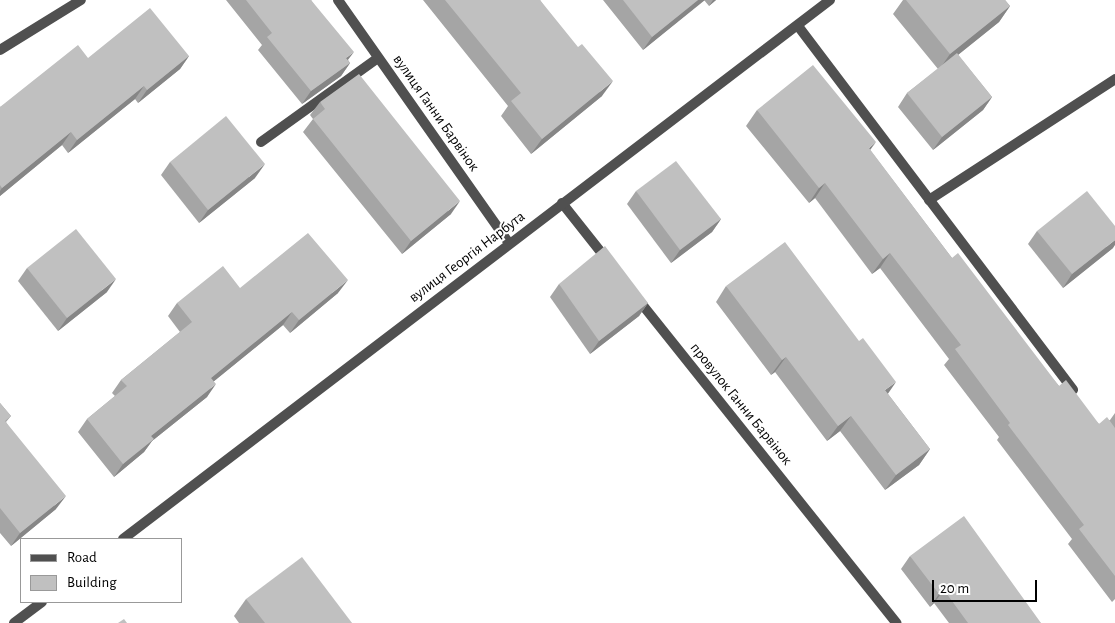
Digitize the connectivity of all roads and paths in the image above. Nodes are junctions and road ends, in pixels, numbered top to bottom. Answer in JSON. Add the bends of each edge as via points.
{"nodes":[{"id":1,"x":81,"y":0,"type":"edge"},
{"id":2,"x":338,"y":0,"type":"edge"},
{"id":3,"x":830,"y":0,"type":"edge"},
{"id":4,"x":798,"y":26,"type":"junction"},
{"id":5,"x":0,"y":50,"type":"edge"},
{"id":6,"x":378,"y":58,"type":"junction"},
{"id":7,"x":1115,"y":79,"type":"edge"},
{"id":8,"x":262,"y":142,"type":"dead end"},
{"id":9,"x":928,"y":200,"type":"junction"},
{"id":10,"x":562,"y":203,"type":"junction"},
{"id":11,"x":510,"y":243,"type":"junction"},
{"id":12,"x":618,"y":273,"type":"edge"},
{"id":13,"x":630,"y":289,"type":"edge"},
{"id":14,"x":1082,"y":402,"type":"edge"},
{"id":15,"x":124,"y":538,"type":"edge"},
{"id":16,"x":41,"y":603,"type":"edge"},
{"id":17,"x":14,"y":623,"type":"edge"},
{"id":18,"x":896,"y":623,"type":"edge"}],
"edges":[{"from":1,"to":5,"type":"street"},
{"from":2,"to":6,"type":"street","name":"вулиця Ганни Барвінок"},
{"from":3,"to":4,"type":"street","name":"вулиця Георгія Нарбута"},
{"from":4,"to":9,"type":"street"},
{"from":4,"to":10,"type":"street","name":"вулиця Георгія Нарбута"},
{"from":6,"to":8,"type":"street"},
{"from":6,"to":11,"type":"street","name":"вулиця Ганни Барвінок"},
{"from":7,"to":9,"type":"street"},
{"from":9,"to":14,"type":"street"},
{"from":10,"to":11,"type":"street","name":"вулиця Георгія Нарбута"},
{"from":10,"to":12,"type":"street"},
{"from":11,"to":15,"type":"street","name":"вулиця Георгія Нарбута"},
{"from":13,"to":18,"type":"street","name":"провулок Ганни Барвінок"},
{"from":16,"to":17,"type":"street"}]}
